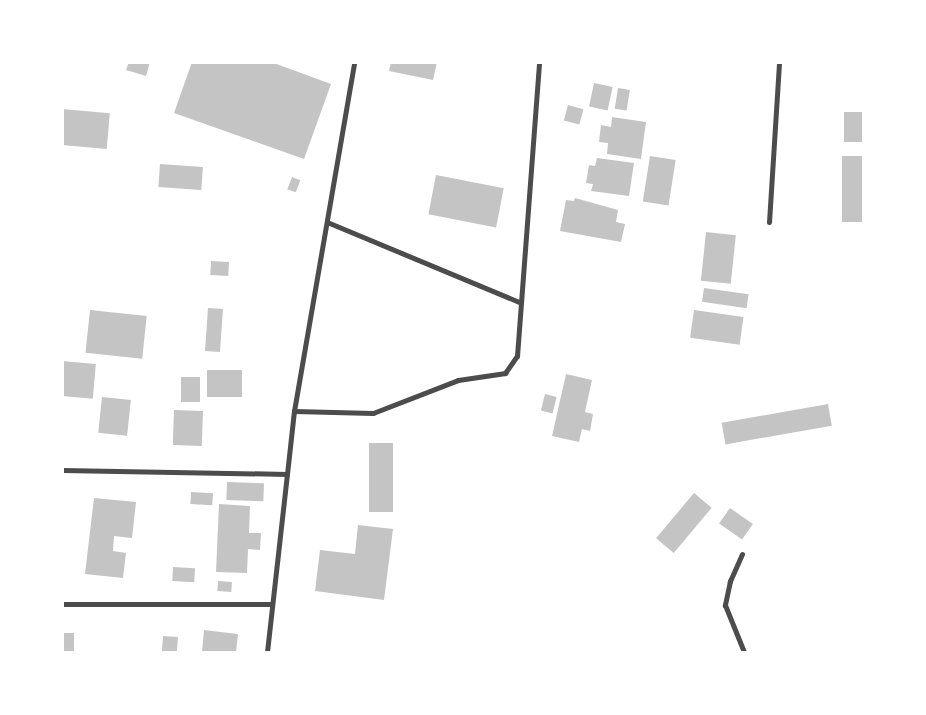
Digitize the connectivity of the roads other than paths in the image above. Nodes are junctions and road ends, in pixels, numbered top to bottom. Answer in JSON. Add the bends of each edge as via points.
{"nodes":[{"id":1,"x":354,"y":62,"type":"edge"},
{"id":2,"x":539,"y":62,"type":"edge"},
{"id":3,"x":779,"y":62,"type":"edge"},
{"id":4,"x":327,"y":222,"type":"junction"},
{"id":5,"x":769,"y":222,"type":"dead end"},
{"id":6,"x":519,"y":302,"type":"junction"},
{"id":7,"x":294,"y":411,"type":"junction"},
{"id":8,"x":62,"y":470,"type":"edge"},
{"id":9,"x":287,"y":474,"type":"junction"},
{"id":10,"x":742,"y":554,"type":"dead end"},
{"id":11,"x":62,"y":604,"type":"edge"},
{"id":12,"x":271,"y":604,"type":"junction"},
{"id":13,"x":267,"y":652,"type":"edge"},
{"id":14,"x":744,"y":652,"type":"edge"}],
"edges":[{"from":1,"to":4,"type":"street"},
{"from":2,"to":6,"type":"street"},
{"from":3,"to":5,"type":"street"},
{"from":4,"to":6,"type":"street"},
{"from":4,"to":7,"type":"street"},
{"from":6,"to":7,"type":"street","via":[[517,356],[505,373],[458,380],[373,413]]},
{"from":7,"to":9,"type":"street"},
{"from":8,"to":9,"type":"street"},
{"from":9,"to":12,"type":"street"},
{"from":10,"to":14,"type":"street","via":[[730,582],[725,605]]},
{"from":11,"to":12,"type":"street"},
{"from":12,"to":13,"type":"street"}]}
